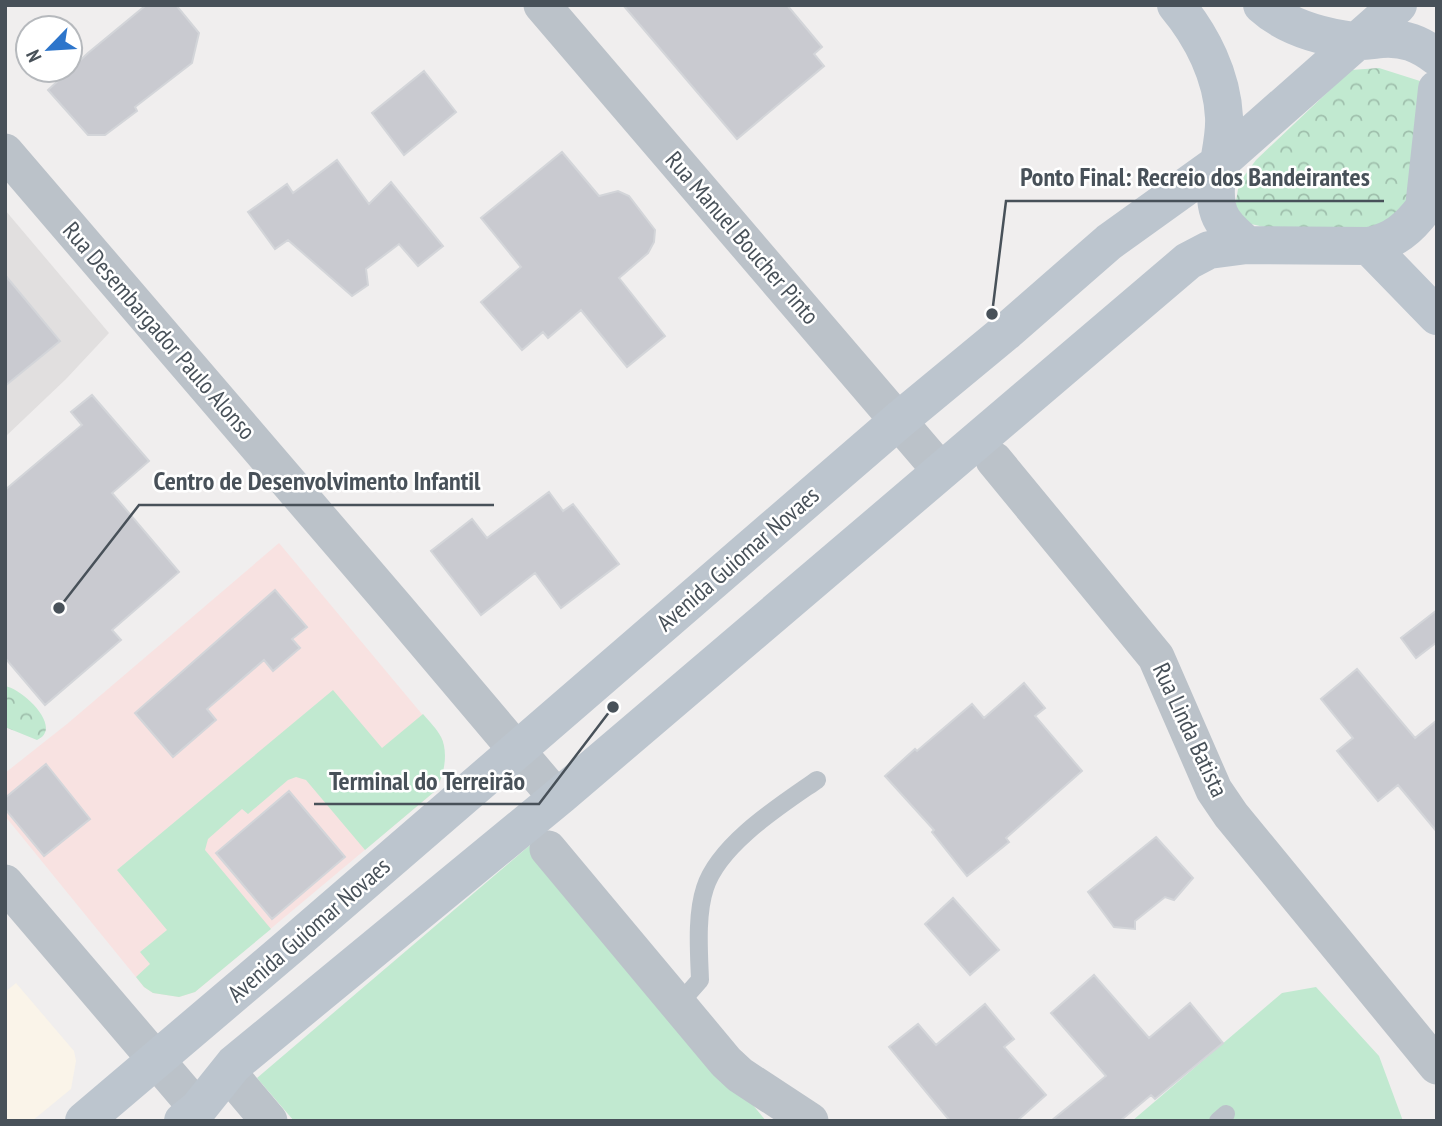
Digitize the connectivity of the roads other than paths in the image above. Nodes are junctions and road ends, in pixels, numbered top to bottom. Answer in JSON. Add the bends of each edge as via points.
{"nodes":[{"id":1,"x":542,"y":5,"type":"edge"},
{"id":2,"x":1176,"y":5,"type":"edge"},
{"id":3,"x":1262,"y":5,"type":"edge"},
{"id":4,"x":1398,"y":5,"type":"edge"},
{"id":5,"x":1356,"y":42,"type":"junction"},
{"id":6,"x":1437,"y":57,"type":"edge"},
{"id":7,"x":1437,"y":89,"type":"edge"},
{"id":8,"x":5,"y":152,"type":"edge"},
{"id":9,"x":1219,"y":163,"type":"junction"},
{"id":10,"x":1430,"y":215,"type":"edge"},
{"id":11,"x":1247,"y":246,"type":"junction"},
{"id":12,"x":1369,"y":246,"type":"junction"},
{"id":13,"x":1437,"y":316,"type":"edge"},
{"id":14,"x":898,"y":421,"type":"junction"},
{"id":15,"x":994,"y":460,"type":"dead end"},
{"id":16,"x":941,"y":471,"type":"junction"},
{"id":17,"x":517,"y":751,"type":"junction"},
{"id":18,"x":817,"y":780,"type":"dead end"},
{"id":19,"x":557,"y":798,"type":"junction"},
{"id":20,"x":548,"y":849,"type":"dead end"},
{"id":21,"x":5,"y":883,"type":"edge"},
{"id":22,"x":678,"y":1005,"type":"junction"},
{"id":23,"x":158,"y":1059,"type":"junction"},
{"id":24,"x":1437,"y":1066,"type":"edge"},
{"id":25,"x":237,"y":1083,"type":"dead end"},
{"id":26,"x":190,"y":1115,"type":"edge"},
{"id":27,"x":84,"y":1121,"type":"edge"},
{"id":28,"x":269,"y":1121,"type":"edge"},
{"id":29,"x":810,"y":1121,"type":"edge"}],
"edges":[{"from":1,"to":14,"type":"street","name":"Rua Manuel Boucher Pinto"},
{"from":2,"to":9,"type":"street","via":[[1203,44],[1217,76],[1224,116]]},
{"from":3,"to":5,"type":"street","via":[[1296,26]]},
{"from":4,"to":5,"type":"street","name":"Avenida Guiomar Novaes"},
{"from":5,"to":6,"type":"street","via":[[1403,39]]},
{"from":5,"to":9,"type":"street","name":"Avenida Guiomar Novaes"},
{"from":7,"to":10,"type":"street"},
{"from":8,"to":17,"type":"street","name":"Rua Desembargador Paulo Alonso"},
{"from":9,"to":11,"type":"street","via":[[1219,212]]},
{"from":9,"to":14,"type":"street","name":"Avenida Guiomar Novaes","via":[[1110,242]]},
{"from":10,"to":12,"type":"street","via":[[1384,243]]},
{"from":11,"to":12,"type":"street"},
{"from":11,"to":16,"type":"street","via":[[1209,250],[1188,261]]},
{"from":12,"to":13,"type":"street"},
{"from":14,"to":16,"type":"street","name":"Rua Manuel Boucher Pinto"},
{"from":14,"to":17,"type":"street","name":"Avenida Guiomar Novaes"},
{"from":15,"to":24,"type":"street","name":"Rua Linda Batista","via":[[1156,657],[1214,790],[1231,815]]},
{"from":16,"to":19,"type":"street"},
{"from":17,"to":19,"type":"street","name":"Rua Desembargador Paulo Alonso"},
{"from":17,"to":23,"type":"street","name":"Avenida Guiomar Novaes"},
{"from":18,"to":22,"type":"lane","via":[[781,805],[720,860],[705,887],[698,935],[700,980]]},
{"from":19,"to":26,"type":"street","via":[[234,1064]]},
{"from":20,"to":22,"type":"street"},
{"from":21,"to":23,"type":"street"},
{"from":22,"to":29,"type":"street","via":[[740,1075]]},
{"from":23,"to":26,"type":"street"},
{"from":23,"to":27,"type":"street","name":"Avenida Guiomar Novaes"},
{"from":25,"to":28,"type":"street"}]}
